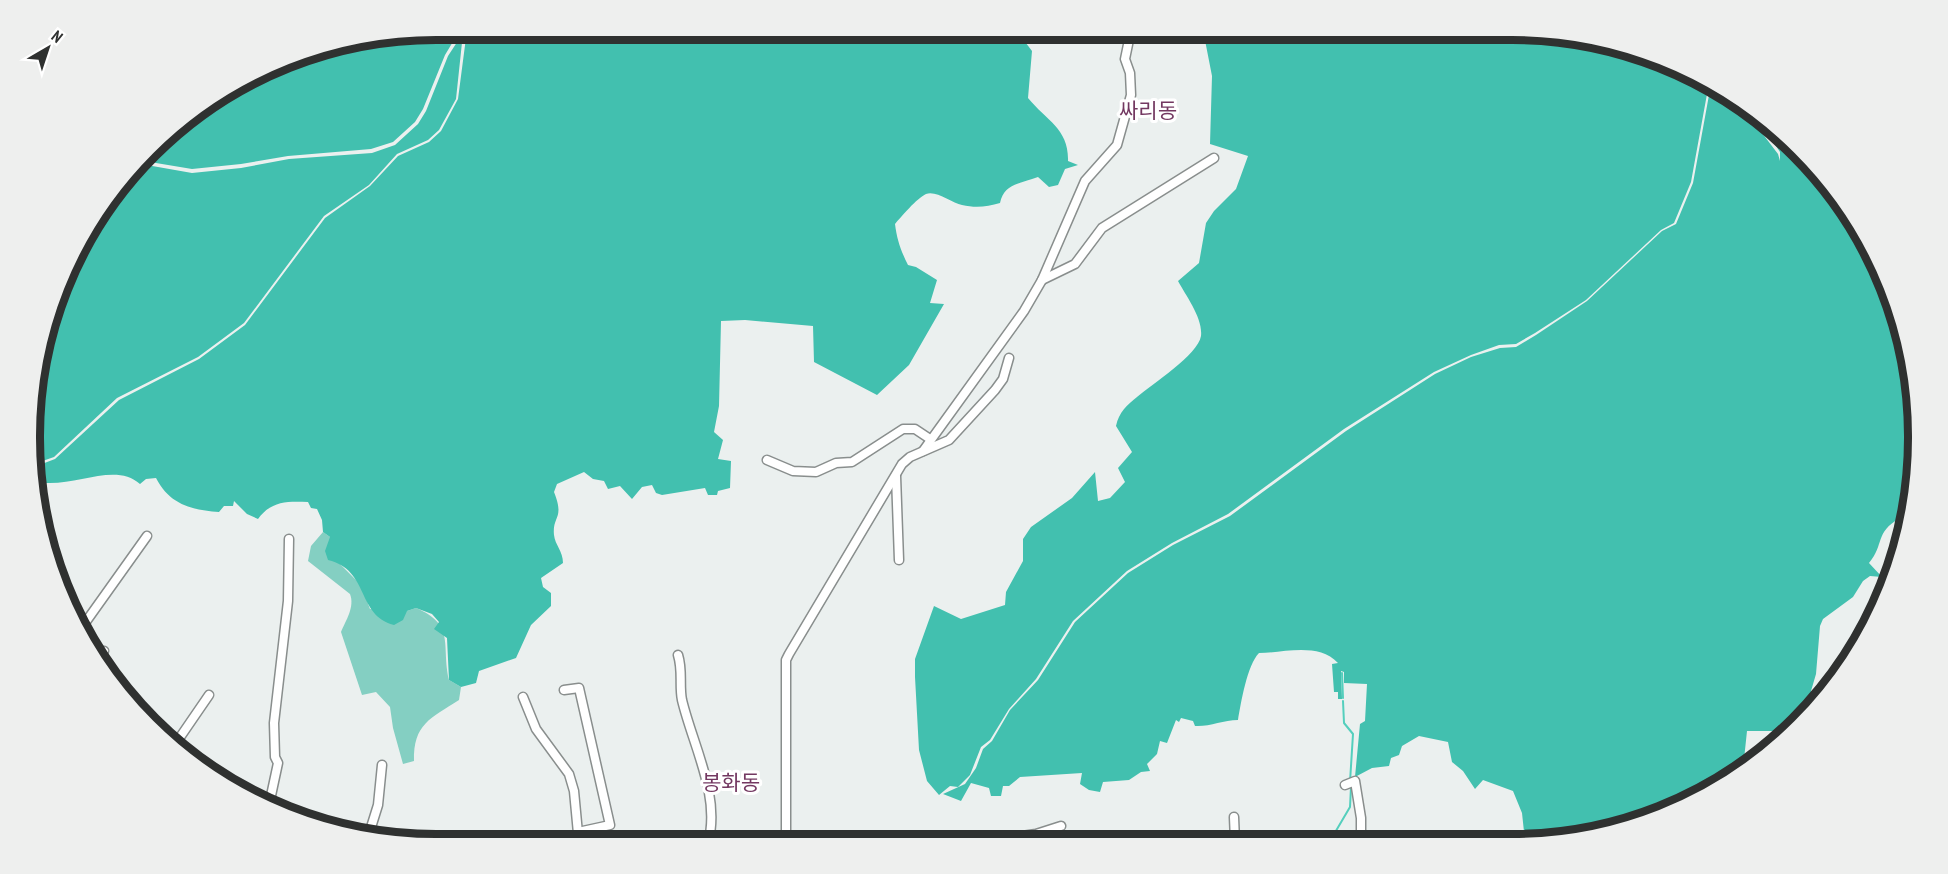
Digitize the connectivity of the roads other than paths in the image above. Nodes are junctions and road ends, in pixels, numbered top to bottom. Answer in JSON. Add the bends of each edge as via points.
{"nodes":[{"id":1,"x":1129,"y":40,"type":"edge"},
{"id":2,"x":1214,"y":158,"type":"dead end"},
{"id":3,"x":1042,"y":280,"type":"junction"},
{"id":4,"x":1009,"y":358,"type":"dead end"},
{"id":5,"x":930,"y":439,"type":"junction"},
{"id":6,"x":923,"y":451,"type":"junction"},
{"id":7,"x":767,"y":460,"type":"dead end"},
{"id":8,"x":896,"y":475,"type":"junction"},
{"id":9,"x":147,"y":536,"type":"dead end"},
{"id":10,"x":289,"y":539,"type":"dead end"},
{"id":11,"x":899,"y":560,"type":"dead end"},
{"id":12,"x":86,"y":621,"type":"edge"},
{"id":13,"x":678,"y":655,"type":"dead end"},
{"id":14,"x":564,"y":690,"type":"dead end"},
{"id":15,"x":208,"y":695,"type":"dead end"},
{"id":16,"x":522,"y":697,"type":"dead end"},
{"id":17,"x":179,"y":738,"type":"edge"},
{"id":18,"x":382,"y":765,"type":"dead end"},
{"id":19,"x":1345,"y":785,"type":"dead end"},
{"id":20,"x":271,"y":797,"type":"edge"},
{"id":21,"x":1234,"y":817,"type":"dead end"},
{"id":22,"x":1061,"y":826,"type":"dead end"},
{"id":23,"x":371,"y":828,"type":"edge"},
{"id":24,"x":578,"y":832,"type":"joint"},
{"id":25,"x":710,"y":834,"type":"edge"},
{"id":26,"x":786,"y":834,"type":"edge"},
{"id":27,"x":1036,"y":834,"type":"edge"},
{"id":28,"x":1235,"y":834,"type":"edge"},
{"id":29,"x":1361,"y":834,"type":"edge"}],
"edges":[{"from":1,"to":3,"type":"street","via":[[1125,59],[1131,94],[1117,145],[1085,181]]},
{"from":2,"to":3,"type":"street","via":[[1102,228],[1075,264]]},
{"from":3,"to":5,"type":"street","via":[[996,353]]},
{"from":4,"to":6,"type":"street","via":[[995,390],[949,440]]},
{"from":5,"to":6,"type":"street"},
{"from":5,"to":7,"type":"street","via":[[915,429],[903,429],[852,462],[837,463],[816,472],[793,471]]},
{"from":6,"to":8,"type":"street","via":[[910,457]]},
{"from":8,"to":11,"type":"street"},
{"from":8,"to":26,"type":"street","via":[[786,660]]},
{"from":9,"to":12,"type":"street"},
{"from":10,"to":20,"type":"street","via":[[288,601],[274,723],[278,763]]},
{"from":13,"to":25,"type":"street","via":[[682,667],[680,692],[713,823]]},
{"from":14,"to":24,"type":"street","via":[[579,688],[610,825]]},
{"from":15,"to":17,"type":"street"},
{"from":16,"to":24,"type":"street","via":[[536,729],[569,774]]},
{"from":18,"to":23,"type":"street","via":[[378,805]]},
{"from":19,"to":29,"type":"street","via":[[1355,782]]},
{"from":21,"to":28,"type":"street"},
{"from":22,"to":27,"type":"street"}]}
